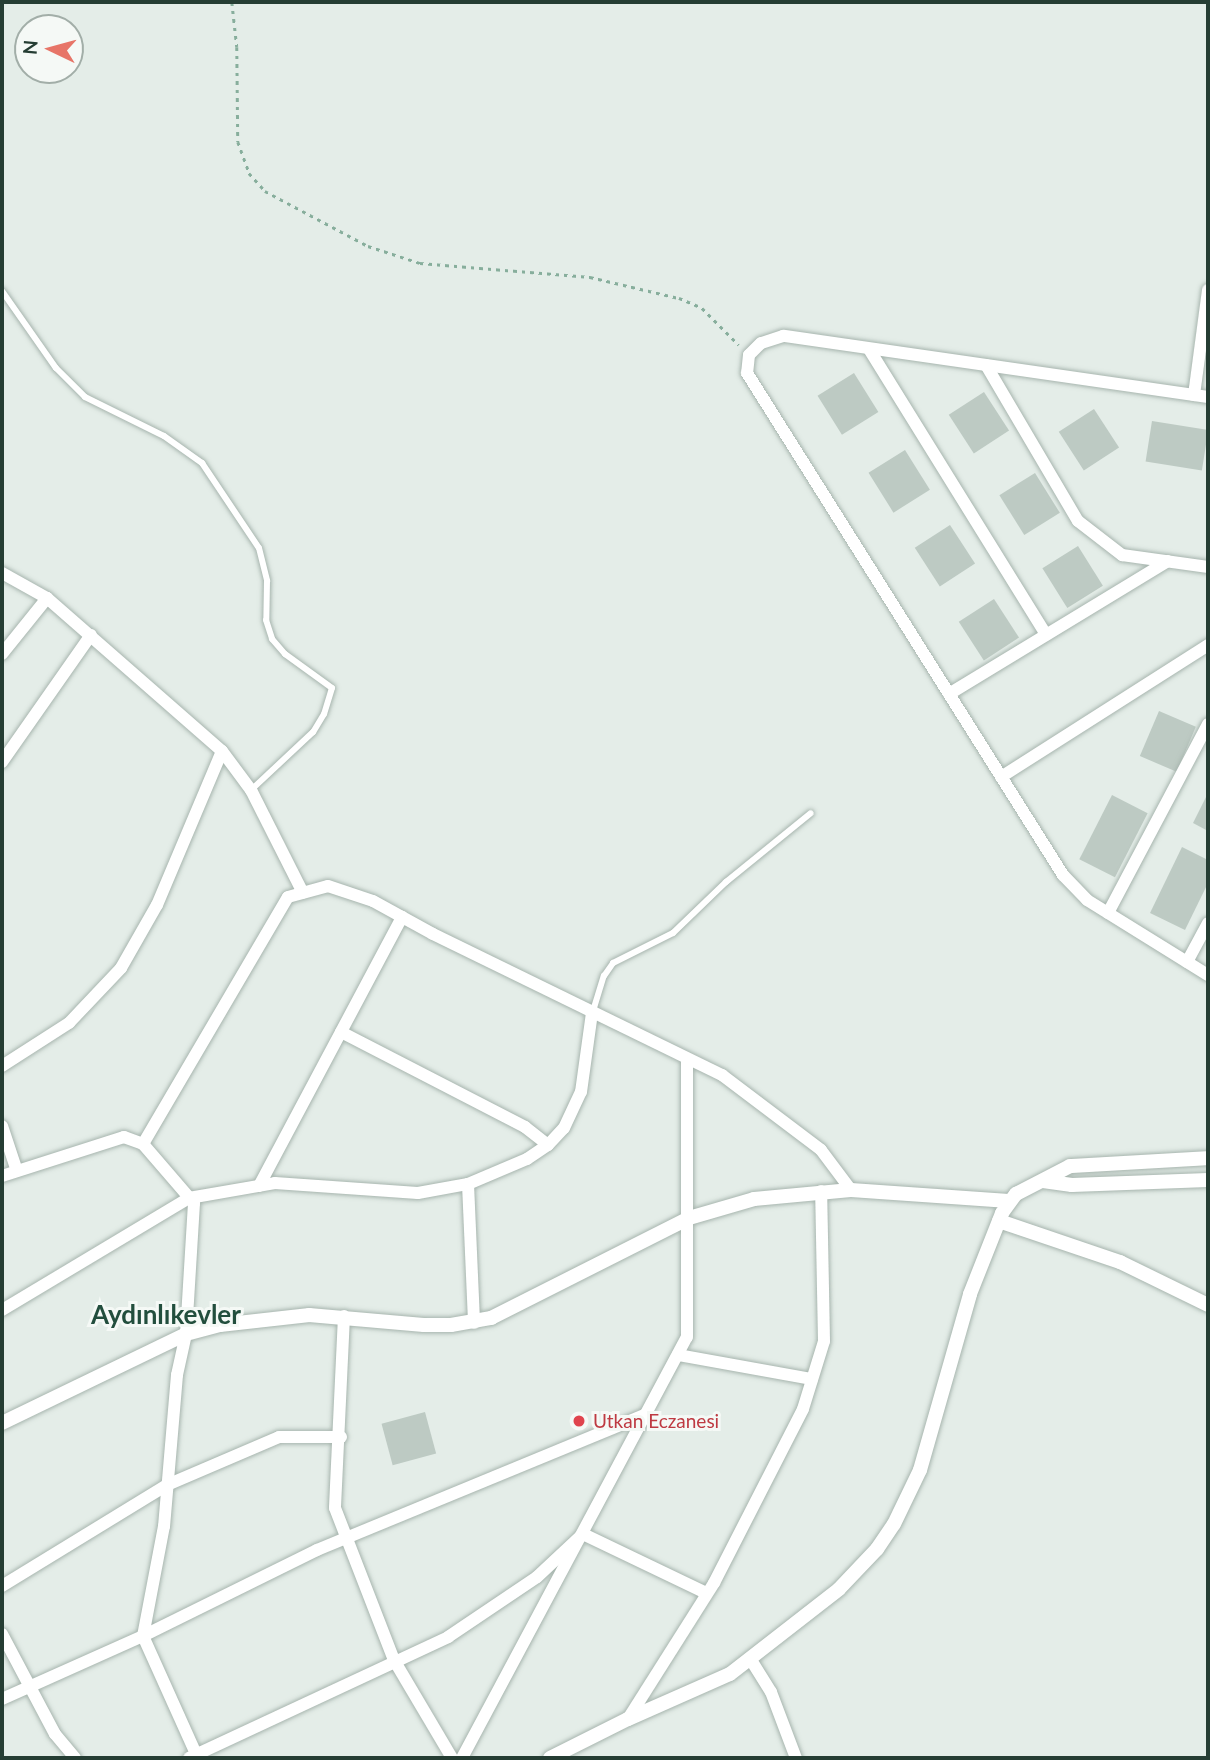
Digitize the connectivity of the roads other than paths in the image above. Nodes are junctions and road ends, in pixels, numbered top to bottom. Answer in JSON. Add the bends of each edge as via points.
{"nodes":[{"id":1,"x":1208,"y":290,"type":"edge"},
{"id":2,"x":2,"y":291,"type":"edge"},
{"id":3,"x":869,"y":349,"type":"junction"},
{"id":4,"x":986,"y":365,"type":"junction"},
{"id":5,"x":1194,"y":395,"type":"junction"},
{"id":6,"x":1208,"y":397,"type":"edge"},
{"id":7,"x":1168,"y":561,"type":"junction"},
{"id":8,"x":1208,"y":567,"type":"edge"},
{"id":9,"x":2,"y":573,"type":"edge"},
{"id":10,"x":47,"y":598,"type":"junction"},
{"id":11,"x":91,"y":635,"type":"junction"},
{"id":12,"x":1046,"y":635,"type":"junction"},
{"id":13,"x":1208,"y":645,"type":"edge"},
{"id":14,"x":2,"y":654,"type":"edge"},
{"id":15,"x":949,"y":694,"type":"junction"},
{"id":16,"x":1208,"y":724,"type":"edge"},
{"id":17,"x":222,"y":751,"type":"junction"},
{"id":18,"x":2,"y":762,"type":"edge"},
{"id":19,"x":1002,"y":777,"type":"junction"},
{"id":20,"x":251,"y":790,"type":"junction"},
{"id":21,"x":811,"y":813,"type":"dead end"},
{"id":22,"x":303,"y":893,"type":"junction"},
{"id":23,"x":1108,"y":914,"type":"junction"},
{"id":24,"x":402,"y":917,"type":"junction"},
{"id":25,"x":1208,"y":923,"type":"edge"},
{"id":26,"x":1200,"y":967,"type":"edge"},
{"id":27,"x":592,"y":1013,"type":"junction"},
{"id":28,"x":341,"y":1032,"type":"junction"},
{"id":29,"x":687,"y":1060,"type":"junction"},
{"id":30,"x":2,"y":1066,"type":"edge"},
{"id":31,"x":2,"y":1126,"type":"edge"},
{"id":32,"x":143,"y":1144,"type":"junction"},
{"id":33,"x":548,"y":1145,"type":"junction"},
{"id":34,"x":1208,"y":1158,"type":"edge"},
{"id":35,"x":17,"y":1171,"type":"junction"},
{"id":36,"x":2,"y":1176,"type":"edge"},
{"id":37,"x":1208,"y":1180,"type":"edge"},
{"id":38,"x":1043,"y":1181,"type":"junction"},
{"id":39,"x":468,"y":1184,"type":"junction"},
{"id":40,"x":259,"y":1186,"type":"junction"},
{"id":41,"x":851,"y":1190,"type":"junction"},
{"id":42,"x":821,"y":1192,"type":"junction"},
{"id":43,"x":190,"y":1198,"type":"junction"},
{"id":44,"x":1009,"y":1201,"type":"junction"},
{"id":45,"x":689,"y":1217,"type":"junction"},
{"id":46,"x":999,"y":1221,"type":"junction"},
{"id":47,"x":1208,"y":1305,"type":"edge"},
{"id":48,"x":2,"y":1310,"type":"edge"},
{"id":49,"x":344,"y":1316,"type":"junction"},
{"id":50,"x":474,"y":1322,"type":"junction"},
{"id":51,"x":186,"y":1335,"type":"junction"},
{"id":52,"x":678,"y":1355,"type":"junction"},
{"id":53,"x":812,"y":1379,"type":"junction"},
{"id":54,"x":647,"y":1414,"type":"junction"},
{"id":55,"x":2,"y":1423,"type":"edge"},
{"id":56,"x":341,"y":1437,"type":"junction"},
{"id":57,"x":167,"y":1485,"type":"junction"},
{"id":58,"x":583,"y":1534,"type":"junction"},
{"id":59,"x":345,"y":1539,"type":"junction"},
{"id":60,"x":2,"y":1586,"type":"edge"},
{"id":61,"x":706,"y":1593,"type":"junction"},
{"id":62,"x":2,"y":1634,"type":"edge"},
{"id":63,"x":143,"y":1636,"type":"junction"},
{"id":64,"x":394,"y":1660,"type":"junction"},
{"id":65,"x":751,"y":1660,"type":"junction"},
{"id":66,"x":28,"y":1687,"type":"junction"},
{"id":67,"x":2,"y":1699,"type":"edge"},
{"id":68,"x":628,"y":1719,"type":"junction"},
{"id":69,"x":192,"y":1756,"type":"edge"},
{"id":70,"x":75,"y":1758,"type":"edge"},
{"id":71,"x":452,"y":1758,"type":"edge"},
{"id":72,"x":461,"y":1758,"type":"edge"},
{"id":73,"x":550,"y":1758,"type":"edge"},
{"id":74,"x":796,"y":1758,"type":"edge"}],
"edges":[{"from":1,"to":5,"type":"street"},
{"from":2,"to":20,"type":"lane","via":[[56,368],[79,392],[99,407],[164,436],[202,463],[259,548],[272,639],[332,688],[313,732]]},
{"from":3,"to":4,"type":"street"},
{"from":3,"to":12,"type":"street"},
{"from":3,"to":15,"type":"street","via":[[783,337],[761,343],[749,355],[747,373]]},
{"from":4,"to":5,"type":"street"},
{"from":4,"to":7,"type":"street","via":[[1078,521],[1122,555]]},
{"from":5,"to":6,"type":"street"},
{"from":7,"to":8,"type":"street"},
{"from":7,"to":12,"type":"street"},
{"from":9,"to":10,"type":"street"},
{"from":10,"to":11,"type":"street"},
{"from":10,"to":14,"type":"street"},
{"from":11,"to":17,"type":"street"},
{"from":11,"to":18,"type":"street"},
{"from":12,"to":15,"type":"street"},
{"from":13,"to":19,"type":"street"},
{"from":15,"to":19,"type":"street"},
{"from":16,"to":23,"type":"street"},
{"from":17,"to":20,"type":"street"},
{"from":17,"to":30,"type":"street","via":[[157,905],[121,968],[69,1023]]},
{"from":19,"to":23,"type":"street","via":[[1063,875]]},
{"from":20,"to":22,"type":"street"},
{"from":21,"to":27,"type":"lane","via":[[726,882],[673,933],[613,963]]},
{"from":22,"to":24,"type":"street","via":[[328,886],[373,901]]},
{"from":22,"to":32,"type":"street","via":[[288,897]]},
{"from":23,"to":26,"type":"street"},
{"from":24,"to":27,"type":"street"},
{"from":24,"to":28,"type":"street"},
{"from":25,"to":26,"type":"street"},
{"from":27,"to":29,"type":"street"},
{"from":27,"to":33,"type":"street","via":[[581,1092],[564,1128]]},
{"from":28,"to":33,"type":"street","via":[[525,1127]]},
{"from":28,"to":40,"type":"street"},
{"from":29,"to":41,"type":"street","via":[[722,1075],[821,1150]]},
{"from":29,"to":45,"type":"street"},
{"from":31,"to":35,"type":"street"},
{"from":32,"to":35,"type":"street","via":[[124,1137]]},
{"from":32,"to":43,"type":"street"},
{"from":33,"to":39,"type":"street"},
{"from":34,"to":38,"type":"street","via":[[1070,1166]]},
{"from":35,"to":36,"type":"street"},
{"from":37,"to":38,"type":"street","via":[[1072,1185]]},
{"from":38,"to":44,"type":"street"},
{"from":39,"to":40,"type":"street","via":[[418,1193],[275,1183]]},
{"from":39,"to":50,"type":"street"},
{"from":40,"to":43,"type":"street"},
{"from":41,"to":42,"type":"street"},
{"from":41,"to":44,"type":"street"},
{"from":42,"to":45,"type":"street","via":[[754,1199]]},
{"from":42,"to":53,"type":"street","via":[[824,1340]]},
{"from":43,"to":48,"type":"street"},
{"from":43,"to":51,"type":"street","via":[[194,1203]]},
{"from":44,"to":46,"type":"street"},
{"from":45,"to":50,"type":"street","via":[[509,1311]]},
{"from":45,"to":52,"type":"street","via":[[687,1337]]},
{"from":46,"to":47,"type":"street","via":[[1120,1262]]},
{"from":46,"to":65,"type":"street","via":[[970,1294],[920,1470],[894,1524],[859,1570]]},
{"from":49,"to":50,"type":"street","via":[[424,1325]]},
{"from":49,"to":51,"type":"street","via":[[253,1319]]},
{"from":49,"to":56,"type":"street"},
{"from":51,"to":55,"type":"street"},
{"from":51,"to":57,"type":"street","via":[[177,1375]]},
{"from":52,"to":53,"type":"street"},
{"from":52,"to":54,"type":"street"},
{"from":53,"to":61,"type":"street","via":[[803,1409],[765,1486]]},
{"from":54,"to":58,"type":"street"},
{"from":54,"to":59,"type":"street"},
{"from":56,"to":57,"type":"street","via":[[279,1437]]},
{"from":56,"to":59,"type":"street","via":[[335,1508]]},
{"from":57,"to":60,"type":"street"},
{"from":57,"to":63,"type":"street"},
{"from":58,"to":61,"type":"street"},
{"from":58,"to":64,"type":"street","via":[[537,1577],[448,1637]]},
{"from":58,"to":72,"type":"street"},
{"from":59,"to":63,"type":"street"},
{"from":59,"to":64,"type":"street"},
{"from":61,"to":68,"type":"street"},
{"from":62,"to":66,"type":"street"},
{"from":63,"to":66,"type":"street"},
{"from":63,"to":69,"type":"street"},
{"from":64,"to":69,"type":"street"},
{"from":64,"to":71,"type":"street"},
{"from":65,"to":68,"type":"street","via":[[708,1685]]},
{"from":65,"to":74,"type":"street","via":[[771,1692]]},
{"from":66,"to":67,"type":"street"},
{"from":66,"to":70,"type":"street"},
{"from":68,"to":73,"type":"street"}]}
